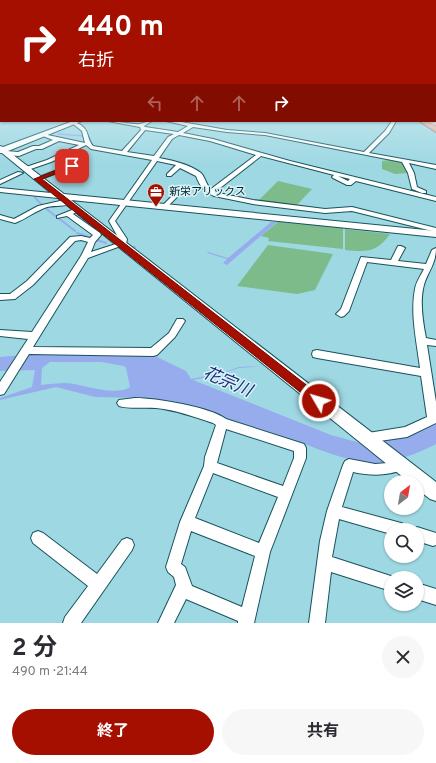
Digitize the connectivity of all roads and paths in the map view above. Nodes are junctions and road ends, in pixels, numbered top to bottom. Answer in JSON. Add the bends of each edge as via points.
{"nodes":[{"id":1,"x":76,"y":122,"type":"edge"},
{"id":2,"x":115,"y":122,"type":"edge"},
{"id":3,"x":149,"y":122,"type":"edge"},
{"id":4,"x":174,"y":122,"type":"edge"},
{"id":5,"x":393,"y":122,"type":"edge"},
{"id":6,"x":425,"y":122,"type":"edge"},
{"id":7,"x":193,"y":125,"type":"junction"},
{"id":8,"x":435,"y":126,"type":"edge"},
{"id":9,"x":142,"y":127,"type":"junction"},
{"id":10,"x":178,"y":133,"type":"junction"},
{"id":11,"x":45,"y":135,"type":"junction"},
{"id":12,"x":57,"y":140,"type":"dead end"},
{"id":13,"x":65,"y":142,"type":"dead end"},
{"id":14,"x":51,"y":143,"type":"junction"},
{"id":15,"x":86,"y":144,"type":"junction"},
{"id":16,"x":2,"y":151,"type":"edge"},
{"id":17,"x":124,"y":152,"type":"junction"},
{"id":18,"x":260,"y":154,"type":"junction"},
{"id":19,"x":365,"y":154,"type":"junction"},
{"id":20,"x":61,"y":155,"type":"junction"},
{"id":21,"x":155,"y":158,"type":"junction"},
{"id":22,"x":84,"y":160,"type":"dead end"},
{"id":23,"x":406,"y":162,"type":"junction"},
{"id":24,"x":180,"y":165,"type":"junction"},
{"id":25,"x":72,"y":166,"type":"dead end"},
{"id":26,"x":436,"y":167,"type":"edge"},
{"id":27,"x":50,"y":168,"type":"dead end"},
{"id":28,"x":23,"y":171,"type":"junction"},
{"id":29,"x":56,"y":172,"type":"junction"},
{"id":30,"x":329,"y":173,"type":"junction"},
{"id":31,"x":169,"y":175,"type":"dead end"},
{"id":32,"x":37,"y":179,"type":"junction"},
{"id":33,"x":326,"y":180,"type":"dead end"},
{"id":34,"x":0,"y":182,"type":"edge"},
{"id":35,"x":0,"y":190,"type":"edge"},
{"id":36,"x":210,"y":193,"type":"junction"},
{"id":37,"x":59,"y":196,"type":"junction"},
{"id":38,"x":175,"y":196,"type":"dead end"},
{"id":39,"x":85,"y":198,"type":"junction"},
{"id":40,"x":436,"y":198,"type":"edge"},
{"id":41,"x":125,"y":202,"type":"junction"},
{"id":42,"x":165,"y":206,"type":"junction"},
{"id":43,"x":72,"y":208,"type":"junction"},
{"id":44,"x":58,"y":217,"type":"dead end"},
{"id":45,"x":0,"y":218,"type":"edge"},
{"id":46,"x":436,"y":230,"type":"edge"},
{"id":47,"x":436,"y":234,"type":"edge"},
{"id":48,"x":92,"y":241,"type":"junction"},
{"id":49,"x":122,"y":244,"type":"junction"},
{"id":50,"x":401,"y":248,"type":"dead end"},
{"id":51,"x":436,"y":250,"type":"edge"},
{"id":52,"x":85,"y":256,"type":"junction"},
{"id":53,"x":393,"y":262,"type":"junction"},
{"id":54,"x":431,"y":267,"type":"edge"},
{"id":55,"x":4,"y":297,"type":"edge"},
{"id":56,"x":0,"y":305,"type":"edge"},
{"id":57,"x":341,"y":314,"type":"dead end"},
{"id":58,"x":180,"y":321,"type":"dead end"},
{"id":59,"x":0,"y":333,"type":"edge"},
{"id":60,"x":34,"y":336,"type":"junction"},
{"id":61,"x":422,"y":340,"type":"junction"},
{"id":62,"x":436,"y":343,"type":"edge"},
{"id":63,"x":26,"y":351,"type":"junction"},
{"id":64,"x":317,"y":354,"type":"dead end"},
{"id":65,"x":426,"y":373,"type":"junction"},
{"id":66,"x":0,"y":391,"type":"edge"},
{"id":67,"x":124,"y":403,"type":"dead end"},
{"id":68,"x":222,"y":423,"type":"junction"},
{"id":69,"x":368,"y":439,"type":"junction"},
{"id":70,"x":399,"y":464,"type":"junction"},
{"id":71,"x":210,"y":466,"type":"junction"},
{"id":72,"x":286,"y":493,"type":"junction"},
{"id":73,"x":436,"y":493,"type":"edge"},
{"id":74,"x":334,"y":511,"type":"junction"},
{"id":75,"x":187,"y":522,"type":"junction"},
{"id":76,"x":384,"y":525,"type":"edge"},
{"id":77,"x":424,"y":536,"type":"edge"},
{"id":78,"x":38,"y":538,"type":"dead end"},
{"id":79,"x":433,"y":539,"type":"dead end"},
{"id":80,"x":127,"y":545,"type":"dead end"},
{"id":81,"x":263,"y":552,"type":"junction"},
{"id":82,"x":324,"y":562,"type":"junction"},
{"id":83,"x":384,"y":581,"type":"edge"},
{"id":84,"x":99,"y":585,"type":"junction"},
{"id":85,"x":182,"y":590,"type":"junction"},
{"id":86,"x":424,"y":593,"type":"edge"},
{"id":87,"x":436,"y":597,"type":"edge"},
{"id":88,"x":247,"y":620,"type":"edge"},
{"id":89,"x":71,"y":623,"type":"edge"},
{"id":90,"x":166,"y":623,"type":"edge"},
{"id":91,"x":316,"y":623,"type":"edge"}],
"edges":[{"from":1,"to":11,"type":"street"},
{"from":1,"to":15,"type":"street","via":[[87,135]]},
{"from":2,"to":9,"type":"street"},
{"from":3,"to":9,"type":"street"},
{"from":4,"to":7,"type":"street"},
{"from":5,"to":19,"type":"street"},
{"from":6,"to":8,"type":"highway"},
{"from":7,"to":10,"type":"street"},
{"from":7,"to":19,"type":"street","via":[[265,134]]},
{"from":9,"to":10,"type":"street"},
{"from":9,"to":17,"type":"street"},
{"from":10,"to":18,"type":"street"},
{"from":10,"to":21,"type":"street","via":[[170,138]]},
{"from":11,"to":15,"type":"street"},
{"from":11,"to":16,"type":"street"},
{"from":12,"to":14,"type":"street"},
{"from":13,"to":14,"type":"street","via":[[59,145]]},
{"from":14,"to":16,"type":"street","via":[[19,154]]},
{"from":15,"to":17,"type":"street"},
{"from":15,"to":20,"type":"street"},
{"from":16,"to":28,"type":"street"},
{"from":17,"to":21,"type":"street"},
{"from":18,"to":30,"type":"street"},
{"from":18,"to":36,"type":"street"},
{"from":19,"to":23,"type":"street"},
{"from":20,"to":22,"type":"street"},
{"from":20,"to":28,"type":"street"},
{"from":21,"to":24,"type":"street"},
{"from":21,"to":41,"type":"street"},
{"from":23,"to":26,"type":"street"},
{"from":23,"to":40,"type":"street","via":[[414,188]]},
{"from":24,"to":31,"type":"street"},
{"from":24,"to":36,"type":"street","via":[[199,175]]},
{"from":25,"to":29,"type":"street"},
{"from":27,"to":29,"type":"street"},
{"from":28,"to":32,"type":"street"},
{"from":28,"to":34,"type":"street"},
{"from":29,"to":32,"type":"street"},
{"from":30,"to":33,"type":"street"},
{"from":30,"to":40,"type":"street","via":[[349,184],[355,178]]},
{"from":32,"to":37,"type":"street"},
{"from":35,"to":37,"type":"street"},
{"from":36,"to":46,"type":"street","via":[[325,212],[352,209],[392,215]]},
{"from":37,"to":39,"type":"street"},
{"from":37,"to":43,"type":"street"},
{"from":38,"to":42,"type":"street"},
{"from":39,"to":41,"type":"street"},
{"from":39,"to":43,"type":"street"},
{"from":41,"to":42,"type":"street"},
{"from":41,"to":49,"type":"street","via":[[112,221],[123,238]]},
{"from":42,"to":47,"type":"street"},
{"from":43,"to":44,"type":"street"},
{"from":43,"to":45,"type":"street","via":[[54,203],[40,206],[15,221]]},
{"from":43,"to":48,"type":"street","via":[[97,235]]},
{"from":43,"to":49,"type":"street"},
{"from":48,"to":52,"type":"street"},
{"from":48,"to":55,"type":"street","via":[[73,239],[30,283],[12,297]]},
{"from":49,"to":52,"type":"street"},
{"from":49,"to":69,"type":"street"},
{"from":50,"to":53,"type":"street"},
{"from":51,"to":54,"type":"street"},
{"from":52,"to":60,"type":"street"},
{"from":53,"to":54,"type":"street"},
{"from":53,"to":57,"type":"street","via":[[364,259],[345,311]]},
{"from":54,"to":61,"type":"street","via":[[419,288]]},
{"from":55,"to":56,"type":"street"},
{"from":58,"to":63,"type":"street","via":[[172,334],[153,352]]},
{"from":59,"to":60,"type":"street"},
{"from":60,"to":63,"type":"street"},
{"from":61,"to":62,"type":"street"},
{"from":61,"to":65,"type":"street"},
{"from":63,"to":66,"type":"street"},
{"from":64,"to":65,"type":"street"},
{"from":65,"to":69,"type":"street","via":[[433,419],[407,432]]},
{"from":67,"to":68,"type":"street","via":[[158,403],[217,419]]},
{"from":68,"to":71,"type":"street"},
{"from":68,"to":72,"type":"street","via":[[300,448],[300,458]]},
{"from":69,"to":70,"type":"street"},
{"from":70,"to":73,"type":"street"},
{"from":70,"to":74,"type":"street","via":[[391,469],[368,469],[349,464]]},
{"from":71,"to":72,"type":"street"},
{"from":71,"to":75,"type":"street"},
{"from":72,"to":81,"type":"street"},
{"from":74,"to":76,"type":"street"},
{"from":74,"to":82,"type":"street"},
{"from":75,"to":81,"type":"street"},
{"from":75,"to":85,"type":"street","via":[[173,567],[180,572],[184,586]]},
{"from":77,"to":79,"type":"street"},
{"from":78,"to":84,"type":"street"},
{"from":80,"to":84,"type":"street"},
{"from":81,"to":88,"type":"street"},
{"from":82,"to":83,"type":"street"},
{"from":82,"to":91,"type":"street"},
{"from":84,"to":89,"type":"street"},
{"from":85,"to":88,"type":"street"},
{"from":85,"to":90,"type":"street"},
{"from":86,"to":87,"type":"street"}]}
